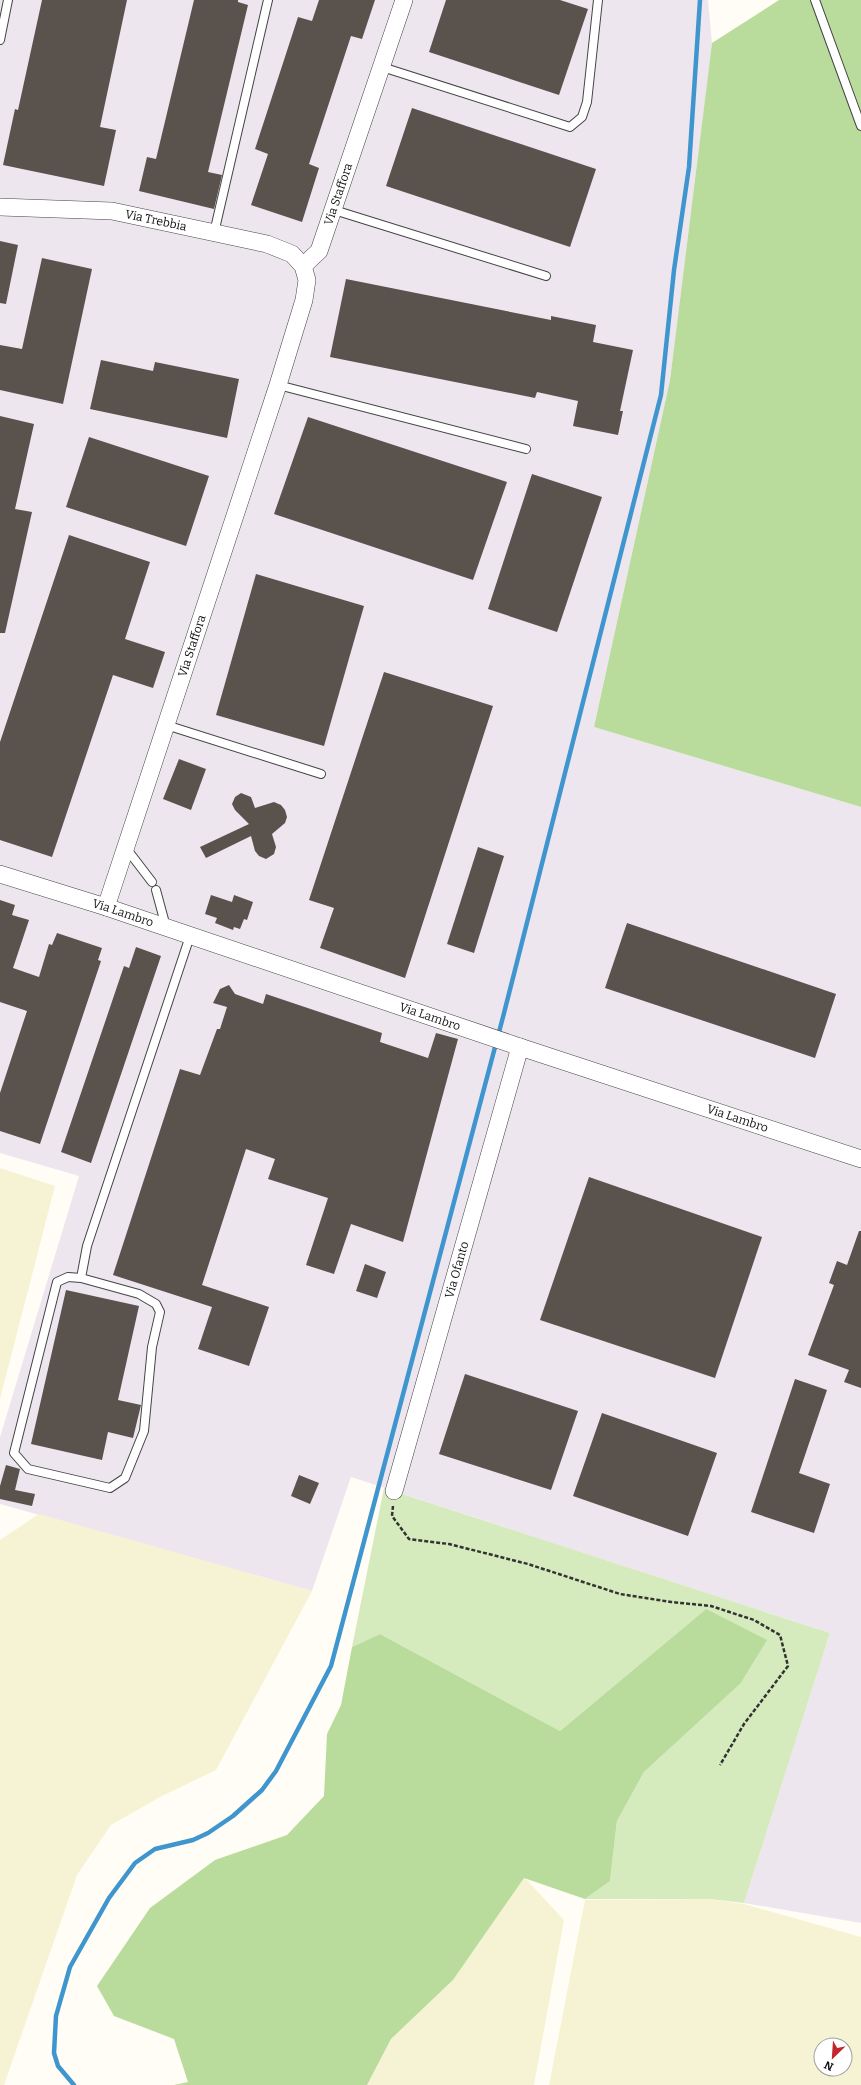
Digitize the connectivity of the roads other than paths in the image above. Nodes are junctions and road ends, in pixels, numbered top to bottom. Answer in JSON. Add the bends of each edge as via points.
{"nodes":[{"id":1,"x":8,"y":0,"type":"edge"},
{"id":2,"x":268,"y":0,"type":"edge"},
{"id":3,"x":404,"y":0,"type":"edge"},
{"id":4,"x":598,"y":0,"type":"edge"},
{"id":5,"x":815,"y":0,"type":"edge"},
{"id":6,"x":0,"y":40,"type":"edge"},
{"id":7,"x":382,"y":68,"type":"junction"},
{"id":8,"x":861,"y":126,"type":"edge"},
{"id":9,"x":0,"y":207,"type":"edge"},
{"id":10,"x":334,"y":210,"type":"junction"},
{"id":11,"x":214,"y":233,"type":"junction"},
{"id":12,"x":304,"y":266,"type":"junction"},
{"id":13,"x":546,"y":276,"type":"dead end"},
{"id":14,"x":278,"y":385,"type":"junction"},
{"id":15,"x":526,"y":449,"type":"dead end"},
{"id":16,"x":166,"y":725,"type":"junction"},
{"id":17,"x":321,"y":774,"type":"dead end"},
{"id":18,"x":125,"y":847,"type":"junction"},
{"id":19,"x":0,"y":874,"type":"edge"},
{"id":20,"x":152,"y":882,"type":"dead end"},
{"id":21,"x":156,"y":890,"type":"dead end"},
{"id":22,"x":106,"y":907,"type":"junction"},
{"id":23,"x":166,"y":928,"type":"junction"},
{"id":24,"x":190,"y":936,"type":"junction"},
{"id":25,"x":516,"y":1046,"type":"junction"},
{"id":26,"x":861,"y":1159,"type":"edge"},
{"id":27,"x":81,"y":1278,"type":"junction"},
{"id":28,"x":394,"y":1491,"type":"road end"}],
"edges":[{"from":1,"to":6,"type":"lane"},
{"from":2,"to":11,"type":"lane"},
{"from":3,"to":7,"type":"street","name":"Via Staffora"},
{"from":4,"to":7,"type":"lane","via":[[587,102],[582,117],[570,127]]},
{"from":5,"to":8,"type":"lane"},
{"from":7,"to":10,"type":"street","name":"Via Staffora"},
{"from":9,"to":11,"type":"street","name":"Via Trebbia","via":[[112,211]]},
{"from":10,"to":12,"type":"street","name":"Via Staffora","via":[[319,251]]},
{"from":10,"to":13,"type":"lane"},
{"from":11,"to":12,"type":"street","name":"Via Trebbia","via":[[267,244],[292,254]]},
{"from":12,"to":14,"type":"street","name":"Via Staffora","via":[[307,280],[304,300]]},
{"from":14,"to":15,"type":"lane"},
{"from":14,"to":16,"type":"street","name":"Via Staffora"},
{"from":16,"to":17,"type":"lane"},
{"from":16,"to":18,"type":"street","name":"Via Staffora"},
{"from":18,"to":20,"type":"lane"},
{"from":18,"to":22,"type":"street","name":"Via Staffora"},
{"from":19,"to":22,"type":"street","name":"Via Lambro"},
{"from":21,"to":23,"type":"lane"},
{"from":22,"to":23,"type":"street","name":"Via Lambro"},
{"from":23,"to":24,"type":"street","name":"Via Lambro"},
{"from":24,"to":25,"type":"street","name":"Via Lambro"},
{"from":24,"to":27,"type":"lane","via":[[87,1246]]},
{"from":25,"to":26,"type":"street","name":"Via Lambro"},
{"from":25,"to":28,"type":"street","name":"Via Ofanto"},
{"from":27,"to":27,"type":"lane","via":[[68,1277],[57,1282],[14,1453],[28,1469],[110,1488],[125,1478],[144,1431],[152,1347],[160,1312],[156,1304],[139,1294]]}]}
